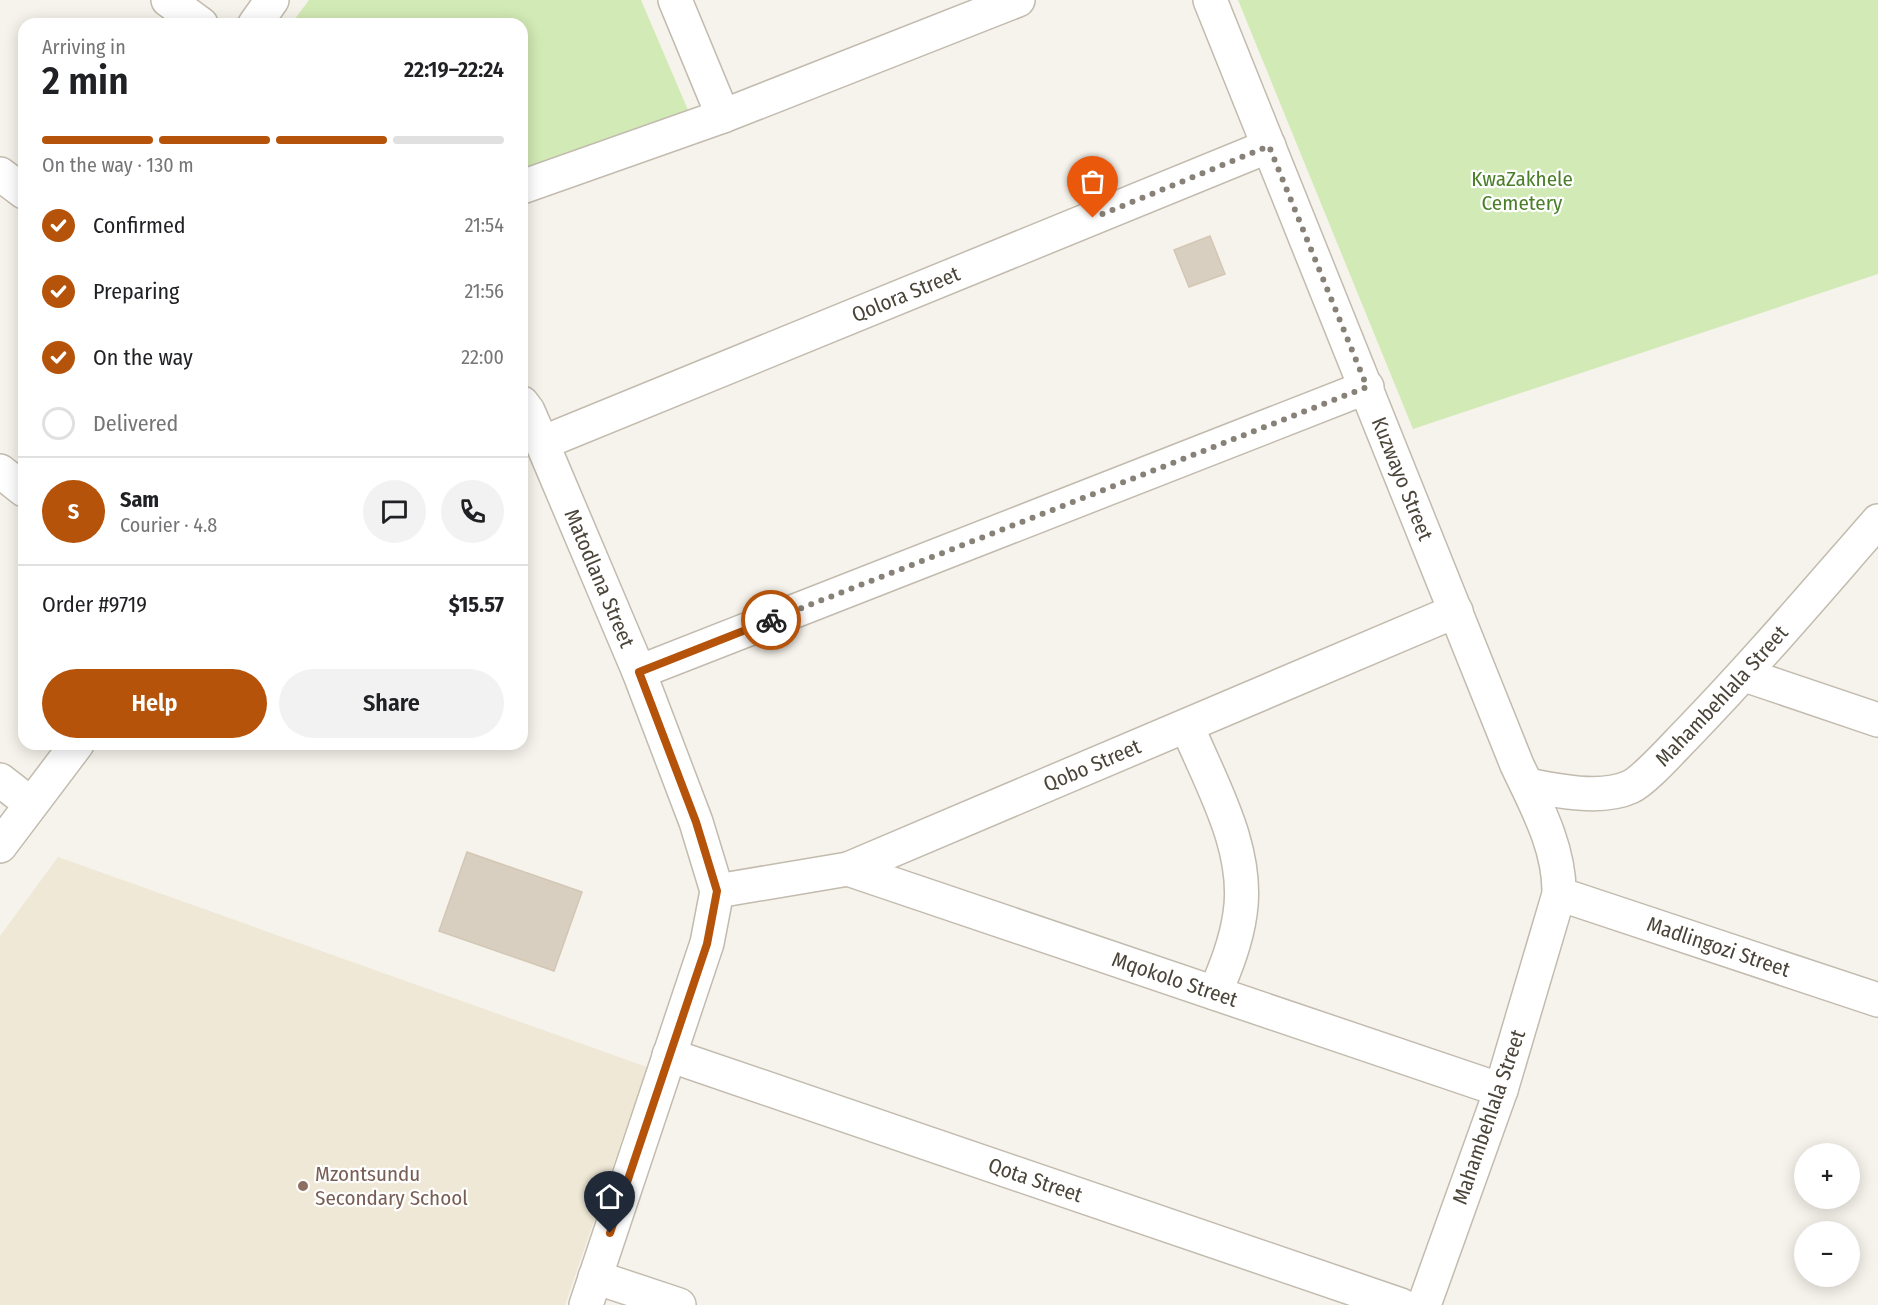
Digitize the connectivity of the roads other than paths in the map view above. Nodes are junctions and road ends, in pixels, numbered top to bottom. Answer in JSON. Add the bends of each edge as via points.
{"nodes":[{"id":1,"x":168,"y":0,"type":"edge"},
{"id":2,"x":272,"y":0,"type":"edge"},
{"id":3,"x":675,"y":0,"type":"edge"},
{"id":4,"x":1018,"y":0,"type":"edge"},
{"id":5,"x":1210,"y":0,"type":"edge"},
{"id":6,"x":193,"y":18,"type":"edge"},
{"id":7,"x":259,"y":18,"type":"edge"},
{"id":8,"x":723,"y":116,"type":"junction"},
{"id":9,"x":1269,"y":146,"type":"junction"},
{"id":10,"x":0,"y":174,"type":"edge"},
{"id":11,"x":528,"y":185,"type":"edge"},
{"id":12,"x":18,"y":188,"type":"edge"},
{"id":13,"x":1367,"y":387,"type":"junction"},
{"id":14,"x":528,"y":411,"type":"edge"},
{"id":15,"x":543,"y":443,"type":"junction"},
{"id":16,"x":0,"y":471,"type":"edge"},
{"id":17,"x":18,"y":485,"type":"edge"},
{"id":18,"x":1878,"y":521,"type":"edge"},
{"id":19,"x":1456,"y":611,"type":"junction"},
{"id":20,"x":639,"y":672,"type":"junction"},
{"id":21,"x":1745,"y":675,"type":"junction"},
{"id":22,"x":1878,"y":720,"type":"edge"},
{"id":23,"x":1187,"y":726,"type":"junction"},
{"id":24,"x":72,"y":750,"type":"edge"},
{"id":25,"x":0,"y":780,"type":"edge"},
{"id":26,"x":1527,"y":785,"type":"junction"},
{"id":27,"x":31,"y":804,"type":"junction"},
{"id":28,"x":0,"y":846,"type":"edge"},
{"id":29,"x":848,"y":869,"type":"junction"},
{"id":30,"x":717,"y":891,"type":"junction"},
{"id":31,"x":1559,"y":894,"type":"junction"},
{"id":32,"x":1215,"y":993,"type":"junction"},
{"id":33,"x":1878,"y":1000,"type":"edge"},
{"id":34,"x":669,"y":1055,"type":"junction"},
{"id":35,"x":1501,"y":1090,"type":"junction"},
{"id":36,"x":591,"y":1291,"type":"edge"},
{"id":37,"x":679,"y":1305,"type":"edge"},
{"id":38,"x":1401,"y":1305,"type":"edge"},
{"id":39,"x":1424,"y":1305,"type":"edge"}],
"edges":[{"from":1,"to":6,"type":"street"},
{"from":2,"to":7,"type":"street"},
{"from":3,"to":8,"type":"street"},
{"from":4,"to":8,"type":"street"},
{"from":5,"to":9,"type":"street","name":"Kuzwayo Street"},
{"from":8,"to":11,"type":"street"},
{"from":9,"to":13,"type":"street","name":"Kuzwayo Street"},
{"from":9,"to":15,"type":"street","name":"Qolora Street"},
{"from":10,"to":12,"type":"street"},
{"from":13,"to":19,"type":"street","name":"Kuzwayo Street"},
{"from":13,"to":20,"type":"street"},
{"from":14,"to":15,"type":"street","name":"Matodlana Street"},
{"from":15,"to":20,"type":"street","name":"Matodlana Street"},
{"from":16,"to":17,"type":"street"},
{"from":18,"to":21,"type":"street","name":"Mahambehlala Street"},
{"from":19,"to":23,"type":"street","name":"Qobo Street"},
{"from":19,"to":26,"type":"street","name":"Kuzwayo Street"},
{"from":20,"to":30,"type":"street","name":"Matodlana Street","via":[[696,822]]},
{"from":21,"to":22,"type":"street"},
{"from":21,"to":26,"type":"street","name":"Mahambehlala Street","via":[[1631,787],[1603,793],[1569,793]]},
{"from":23,"to":29,"type":"street","name":"Qobo Street"},
{"from":23,"to":32,"type":"street","via":[[1238,858],[1240,913],[1232,951]]},
{"from":24,"to":27,"type":"street"},
{"from":25,"to":27,"type":"street"},
{"from":26,"to":31,"type":"street","name":"Kuzwayo Street","via":[[1555,858]]},
{"from":27,"to":28,"type":"street"},
{"from":29,"to":30,"type":"street","name":"Qobo Street"},
{"from":29,"to":32,"type":"street","name":"Mqokolo Street"},
{"from":30,"to":34,"type":"street","name":"Matodlana Street","via":[[707,944]]},
{"from":31,"to":33,"type":"street","name":"Madlingozi Street"},
{"from":31,"to":35,"type":"street","name":"Mahambehlala Street"},
{"from":32,"to":35,"type":"street","name":"Mqokolo Street"},
{"from":34,"to":36,"type":"street","name":"Matodlana Street"},
{"from":34,"to":38,"type":"street","name":"Qota Street"},
{"from":35,"to":39,"type":"street","name":"Mahambehlala Street"},
{"from":36,"to":37,"type":"street"}]}
